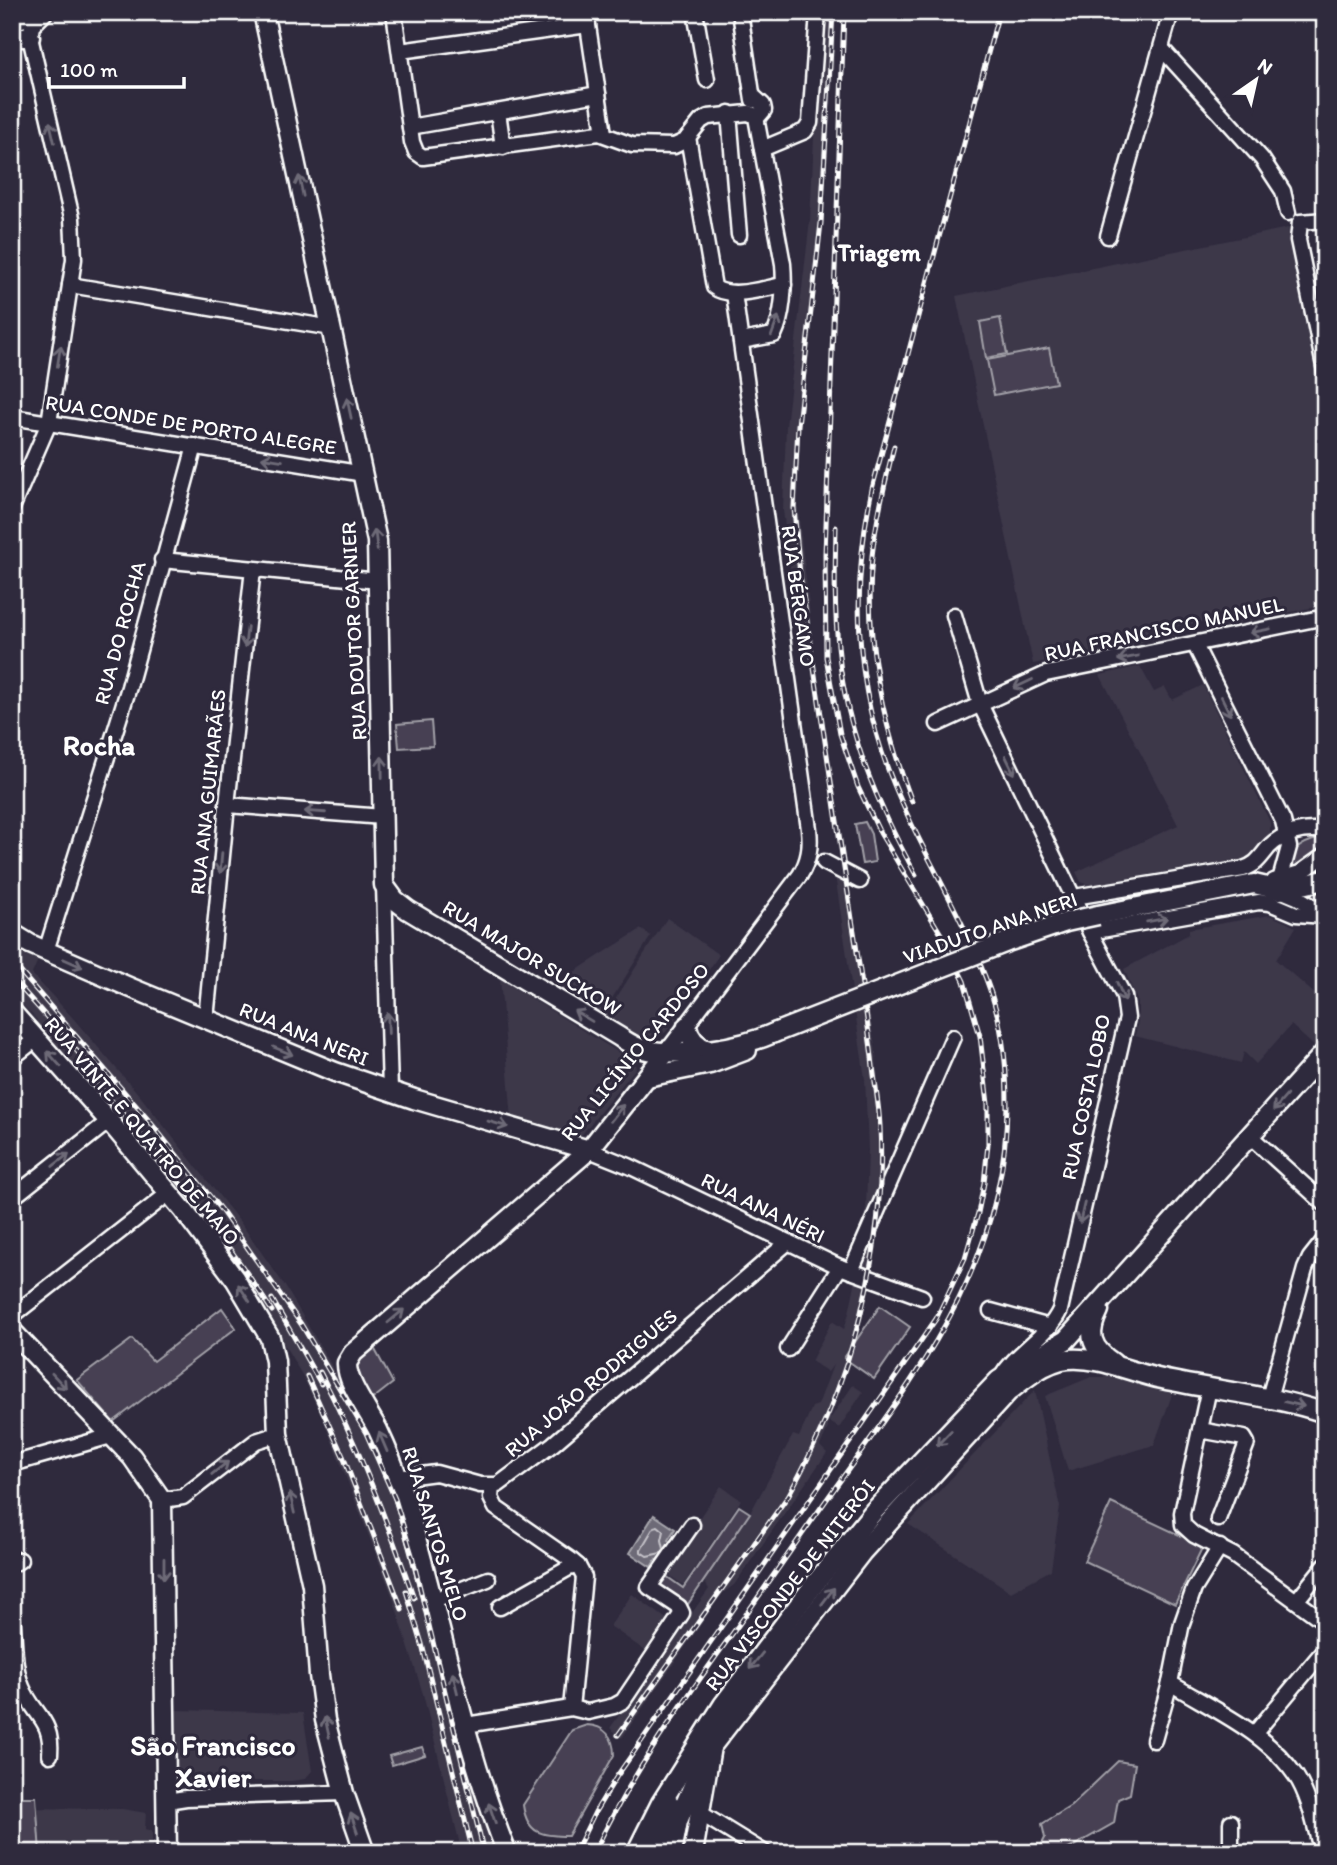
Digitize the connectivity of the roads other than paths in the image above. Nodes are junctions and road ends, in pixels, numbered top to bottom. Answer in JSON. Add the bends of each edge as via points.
{"nodes":[{"id":1,"x":43,"y":12,"type":"edge"},
{"id":2,"x":263,"y":12,"type":"edge"},
{"id":3,"x":394,"y":12,"type":"edge"},
{"id":4,"x":695,"y":12,"type":"edge"},
{"id":5,"x":740,"y":12,"type":"edge"},
{"id":6,"x":818,"y":12,"type":"edge"},
{"id":7,"x":1171,"y":12,"type":"edge"},
{"id":8,"x":12,"y":19,"type":"edge"},
{"id":9,"x":587,"y":19,"type":"edge"},
{"id":10,"x":21,"y":37,"type":"edge"},
{"id":11,"x":1162,"y":49,"type":"junction"},
{"id":12,"x":400,"y":51,"type":"junction"},
{"id":13,"x":707,"y":79,"type":"dead end"},
{"id":14,"x":598,"y":94,"type":"junction"},
{"id":15,"x":750,"y":110,"type":"junction"},
{"id":16,"x":498,"y":112,"type":"junction"},
{"id":17,"x":410,"y":127,"type":"junction"},
{"id":18,"x":604,"y":134,"type":"junction"},
{"id":19,"x":688,"y":137,"type":"junction"},
{"id":20,"x":503,"y":147,"type":"junction"},
{"id":21,"x":762,"y":149,"type":"junction"},
{"id":22,"x":1288,"y":213,"type":"dead end"},
{"id":23,"x":1325,"y":220,"type":"edge"},
{"id":24,"x":739,"y":235,"type":"dead end"},
{"id":25,"x":1108,"y":236,"type":"dead end"},
{"id":26,"x":70,"y":285,"type":"junction"},
{"id":27,"x":784,"y":285,"type":"junction"},
{"id":28,"x":734,"y":293,"type":"junction"},
{"id":29,"x":332,"y":328,"type":"junction"},
{"id":30,"x":741,"y":341,"type":"junction"},
{"id":31,"x":1325,"y":372,"type":"edge"},
{"id":32,"x":12,"y":417,"type":"edge"},
{"id":33,"x":49,"y":423,"type":"junction"},
{"id":34,"x":195,"y":446,"type":"junction"},
{"id":35,"x":364,"y":474,"type":"junction"},
{"id":36,"x":12,"y":508,"type":"edge"},
{"id":37,"x":162,"y":560,"type":"junction"},
{"id":38,"x":253,"y":569,"type":"junction"},
{"id":39,"x":379,"y":582,"type":"junction"},
{"id":40,"x":954,"y":615,"type":"dead end"},
{"id":41,"x":1325,"y":617,"type":"edge"},
{"id":42,"x":1195,"y":645,"type":"junction"},
{"id":43,"x":980,"y":704,"type":"junction"},
{"id":44,"x":938,"y":724,"type":"dead end"},
{"id":45,"x":226,"y":805,"type":"junction"},
{"id":46,"x":383,"y":817,"type":"junction"},
{"id":47,"x":1325,"y":831,"type":"edge"},
{"id":48,"x":1287,"y":835,"type":"junction"},
{"id":49,"x":1325,"y":855,"type":"edge"},
{"id":50,"x":808,"y":858,"type":"junction"},
{"id":51,"x":824,"y":862,"type":"junction"},
{"id":52,"x":849,"y":862,"type":"dead end"},
{"id":53,"x":1325,"y":880,"type":"edge"},
{"id":54,"x":860,"y":881,"type":"dead end"},
{"id":55,"x":384,"y":885,"type":"junction"},
{"id":56,"x":1284,"y":888,"type":"junction"},
{"id":57,"x":1074,"y":897,"type":"junction"},
{"id":58,"x":1289,"y":911,"type":"junction"},
{"id":59,"x":1325,"y":915,"type":"edge"},
{"id":60,"x":1090,"y":932,"type":"junction"},
{"id":61,"x":12,"y":933,"type":"edge"},
{"id":62,"x":46,"y":951,"type":"junction"},
{"id":63,"x":12,"y":1012,"type":"edge"},
{"id":64,"x":206,"y":1019,"type":"junction"},
{"id":65,"x":687,"y":1026,"type":"junction"},
{"id":66,"x":769,"y":1036,"type":"junction"},
{"id":67,"x":953,"y":1037,"type":"dead end"},
{"id":68,"x":36,"y":1039,"type":"junction"},
{"id":69,"x":643,"y":1049,"type":"junction"},
{"id":70,"x":668,"y":1050,"type":"junction"},
{"id":71,"x":708,"y":1050,"type":"junction"},
{"id":72,"x":1325,"y":1052,"type":"edge"},
{"id":73,"x":12,"y":1058,"type":"edge"},
{"id":74,"x":647,"y":1077,"type":"junction"},
{"id":75,"x":390,"y":1091,"type":"junction"},
{"id":76,"x":109,"y":1121,"type":"junction"},
{"id":77,"x":1250,"y":1136,"type":"junction"},
{"id":78,"x":589,"y":1150,"type":"junction"},
{"id":79,"x":169,"y":1193,"type":"junction"},
{"id":80,"x":12,"y":1198,"type":"edge"},
{"id":81,"x":1325,"y":1204,"type":"edge"},
{"id":82,"x":1325,"y":1239,"type":"edge"},
{"id":83,"x":787,"y":1244,"type":"junction"},
{"id":84,"x":846,"y":1269,"type":"junction"},
{"id":85,"x":1108,"y":1293,"type":"junction"},
{"id":86,"x":922,"y":1297,"type":"dead end"},
{"id":87,"x":991,"y":1311,"type":"dead end"},
{"id":88,"x":12,"y":1316,"type":"edge"},
{"id":89,"x":1050,"y":1327,"type":"junction"},
{"id":90,"x":12,"y":1331,"type":"edge"},
{"id":91,"x":788,"y":1349,"type":"dead end"},
{"id":92,"x":347,"y":1363,"type":"joint"},
{"id":93,"x":1132,"y":1372,"type":"junction"},
{"id":94,"x":999,"y":1380,"type":"junction"},
{"id":95,"x":1209,"y":1388,"type":"junction"},
{"id":96,"x":1269,"y":1398,"type":"junction"},
{"id":97,"x":1325,"y":1412,"type":"edge"},
{"id":98,"x":1200,"y":1430,"type":"junction"},
{"id":99,"x":278,"y":1434,"type":"junction"},
{"id":100,"x":111,"y":1436,"type":"junction"},
{"id":101,"x":12,"y":1464,"type":"edge"},
{"id":102,"x":398,"y":1478,"type":"junction"},
{"id":103,"x":492,"y":1486,"type":"junction"},
{"id":104,"x":162,"y":1500,"type":"junction"},
{"id":105,"x":874,"y":1511,"type":"junction"},
{"id":106,"x":1218,"y":1520,"type":"dead end"},
{"id":107,"x":889,"y":1523,"type":"junction"},
{"id":108,"x":692,"y":1525,"type":"dead end"},
{"id":109,"x":864,"y":1537,"type":"junction"},
{"id":110,"x":1220,"y":1547,"type":"junction"},
{"id":111,"x":1325,"y":1565,"type":"edge"},
{"id":112,"x":578,"y":1566,"type":"junction"},
{"id":113,"x":488,"y":1579,"type":"dead end"},
{"id":114,"x":434,"y":1600,"type":"junction"},
{"id":115,"x":1297,"y":1600,"type":"junction"},
{"id":116,"x":500,"y":1608,"type":"dead end"},
{"id":117,"x":12,"y":1617,"type":"edge"},
{"id":118,"x":1325,"y":1622,"type":"edge"},
{"id":119,"x":1325,"y":1649,"type":"edge"},
{"id":120,"x":1170,"y":1683,"type":"junction"},
{"id":121,"x":17,"y":1690,"type":"edge"},
{"id":122,"x":571,"y":1708,"type":"junction"},
{"id":123,"x":466,"y":1725,"type":"junction"},
{"id":124,"x":1255,"y":1733,"type":"junction"},
{"id":125,"x":1154,"y":1741,"type":"dead end"},
{"id":126,"x":711,"y":1747,"type":"junction"},
{"id":127,"x":50,"y":1755,"type":"dead end"},
{"id":128,"x":682,"y":1771,"type":"junction"},
{"id":129,"x":344,"y":1793,"type":"junction"},
{"id":130,"x":167,"y":1801,"type":"junction"},
{"id":131,"x":700,"y":1813,"type":"junction"},
{"id":132,"x":1231,"y":1822,"type":"dead end"},
{"id":133,"x":667,"y":1852,"type":"edge"},
{"id":134,"x":167,"y":1853,"type":"edge"},
{"id":135,"x":365,"y":1853,"type":"edge"},
{"id":136,"x":507,"y":1853,"type":"edge"},
{"id":137,"x":636,"y":1853,"type":"edge"},
{"id":138,"x":693,"y":1853,"type":"edge"},
{"id":139,"x":765,"y":1853,"type":"edge"},
{"id":140,"x":1231,"y":1853,"type":"edge"},
{"id":141,"x":1322,"y":1853,"type":"edge"}],
"edges":[{"from":1,"to":8,"type":"main road"},
{"from":1,"to":10,"type":"street"},
{"from":29,"to":2,"type":"main road","name":"RUA DOUTOR GARNIER","one_way":true},
{"from":3,"to":12,"type":"street"},
{"from":4,"to":13,"type":"street"},
{"from":5,"to":15,"type":"street"},
{"from":6,"to":21,"type":"street","via":[[808,128]]},
{"from":7,"to":11,"type":"street"},
{"from":9,"to":12,"type":"street"},
{"from":9,"to":14,"type":"street"},
{"from":26,"to":10,"type":"street","one_way":true,"via":[[75,240],[72,218]]},
{"from":11,"to":22,"type":"street","via":[[1262,159],[1283,191]]},
{"from":11,"to":25,"type":"street"},
{"from":12,"to":17,"type":"street"},
{"from":14,"to":16,"type":"street"},
{"from":14,"to":18,"type":"street"},
{"from":15,"to":19,"type":"street","via":[[704,119]]},
{"from":15,"to":21,"type":"street"},
{"from":15,"to":24,"type":"street"},
{"from":16,"to":17,"type":"street"},
{"from":16,"to":20,"type":"street"},
{"from":17,"to":20,"type":"street","via":[[414,148],[423,157]]},
{"from":18,"to":19,"type":"street","via":[[638,145],[674,146]]},
{"from":18,"to":20,"type":"street"},
{"from":19,"to":28,"type":"street","via":[[711,279],[714,287]]},
{"from":21,"to":27,"type":"street"},
{"from":23,"to":31,"type":"street","via":[[1300,222],[1298,240]]},
{"from":26,"to":29,"type":"street"},
{"from":33,"to":26,"type":"street","one_way":true},
{"from":27,"to":28,"type":"street"},
{"from":30,"to":27,"type":"street","one_way":true,"via":[[774,335]]},
{"from":28,"to":30,"type":"street","name":"RUA BÉRGAMO"},
{"from":35,"to":29,"type":"main road","name":"RUA DOUTOR GARNIER","one_way":true},
{"from":30,"to":50,"type":"street","name":"RUA BÉRGAMO","via":[[809,829]]},
{"from":32,"to":33,"type":"street","name":"RUA CONDE DE PORTO ALEGRE"},
{"from":33,"to":34,"type":"street","name":"RUA CONDE DE PORTO ALEGRE"},
{"from":33,"to":36,"type":"street"},
{"from":35,"to":34,"type":"street","name":"RUA CONDE DE PORTO ALEGRE","one_way":true},
{"from":34,"to":37,"type":"street","name":"RUA DO ROCHA"},
{"from":39,"to":35,"type":"main road","name":"RUA DOUTOR GARNIER","one_way":true,"via":[[377,541]]},
{"from":37,"to":38,"type":"street"},
{"from":37,"to":62,"type":"street","name":"RUA DO ROCHA","via":[[129,687]]},
{"from":38,"to":39,"type":"street"},
{"from":38,"to":45,"type":"street","name":"RUA ANA GUIMARÃES","one_way":true},
{"from":46,"to":39,"type":"main road","name":"RUA DOUTOR GARNIER","one_way":true},
{"from":40,"to":43,"type":"street","name":"RUA COSTA LOBO"},
{"from":41,"to":42,"type":"street","name":"RUA FRANCISCO MANUEL","one_way":true},
{"from":42,"to":43,"type":"street","name":"RUA FRANCISCO MANUEL","one_way":true,"via":[[1046,674]]},
{"from":42,"to":48,"type":"street","one_way":true},
{"from":43,"to":44,"type":"street","name":"RUA FRANCISCO MANUEL"},
{"from":43,"to":57,"type":"street","name":"RUA COSTA LOBO","one_way":true},
{"from":46,"to":45,"type":"street","one_way":true},
{"from":45,"to":64,"type":"street","name":"RUA ANA GUIMARÃES","one_way":true},
{"from":46,"to":55,"type":"main road","name":"RUA DOUTOR GARNIER"},
{"from":47,"to":48,"type":"street"},
{"from":48,"to":56,"type":"street"},
{"from":48,"to":57,"type":"street","via":[[1269,847],[1256,864],[1243,869]]},
{"from":49,"to":56,"type":"street"},
{"from":50,"to":51,"type":"street"},
{"from":50,"to":65,"type":"street","name":"RUA LICÍNIO CARDOSO","via":[[800,876]]},
{"from":51,"to":52,"type":"street"},
{"from":51,"to":54,"type":"street"},
{"from":53,"to":56,"type":"main road"},
{"from":69,"to":55,"type":"main road","name":"RUA MAJOR SUCKOW","one_way":true,"via":[[419,916],[395,900]]},
{"from":75,"to":55,"type":"street","name":"RUA DOUTOR GARNIER","one_way":true},
{"from":56,"to":58,"type":"street"},
{"from":56,"to":59,"type":"street"},
{"from":56,"to":66,"type":"main road","name":"VIADUTO ANA NERI","bridge":true,"via":[[1254,884],[1066,922]]},
{"from":57,"to":60,"type":"street","name":"RUA COSTA LOBO"},
{"from":58,"to":59,"type":"street"},
{"from":60,"to":58,"type":"street","one_way":true,"via":[[1259,902]]},
{"from":60,"to":89,"type":"street","name":"RUA COSTA LOBO","one_way":true,"via":[[1124,996],[1127,1018],[1060,1310]]},
{"from":61,"to":62,"type":"main road","name":"RUA ANA NERI"},
{"from":62,"to":64,"type":"main road","name":"RUA ANA NERI","one_way":true},
{"from":63,"to":68,"type":"main road","name":"RUA VINTE E QUATRO DE MAIO"},
{"from":64,"to":75,"type":"main road","name":"RUA ANA NERI","one_way":true},
{"from":65,"to":70,"type":"street","name":"RUA LICÍNIO CARDOSO"},
{"from":65,"to":71,"type":"main road","via":[[691,1038]]},
{"from":66,"to":71,"type":"main road","name":"VIADUTO ANA NERI"},
{"from":66,"to":74,"type":"main road","name":"VIADUTO ANA NERI","via":[[710,1065]]},
{"from":67,"to":84,"type":"street"},
{"from":68,"to":73,"type":"street"},
{"from":76,"to":68,"type":"main road","name":"RUA VINTE E QUATRO DE MAIO","one_way":true},
{"from":69,"to":70,"type":"main road","name":"RUA MAJOR SUCKOW"},
{"from":69,"to":74,"type":"main road"},
{"from":70,"to":71,"type":"main road","name":"VIADUTO ANA NERI"},
{"from":70,"to":74,"type":"main road","name":"RUA LICÍNIO CARDOSO"},
{"from":72,"to":77,"type":"main road","name":"RUA VISCONDE DE NITERÓI","one_way":true},
{"from":78,"to":74,"type":"main road","name":"RUA LICÍNIO CARDOSO","one_way":true},
{"from":75,"to":78,"type":"main road","name":"RUA ANA NERI","one_way":true},
{"from":76,"to":79,"type":"main road","name":"RUA VINTE E QUATRO DE MAIO"},
{"from":80,"to":76,"type":"street","one_way":true},
{"from":77,"to":81,"type":"street"},
{"from":77,"to":85,"type":"main road","name":"RUA VISCONDE DE NITERÓI"},
{"from":78,"to":83,"type":"street","name":"RUA ANA NÉRI"},
{"from":92,"to":78,"type":"main road","name":"RUA LICÍNIO CARDOSO","one_way":true,"via":[[353,1353]]},
{"from":79,"to":88,"type":"street"},
{"from":99,"to":79,"type":"main road","name":"RUA VINTE E QUATRO DE MAIO","one_way":true,"via":[[274,1353],[265,1326]]},
{"from":82,"to":96,"type":"street","via":[[1306,1269]]},
{"from":83,"to":84,"type":"street","name":"RUA ANA NÉRI"},
{"from":83,"to":103,"type":"street","name":"RUA JOÃO RODRIGUES","via":[[553,1444]]},
{"from":84,"to":86,"type":"street","name":"RUA ANA NÉRI"},
{"from":84,"to":91,"type":"street"},
{"from":85,"to":93,"type":"main road","via":[[1092,1325],[1092,1335],[1105,1358]]},
{"from":85,"to":94,"type":"main road","name":"RUA VISCONDE DE NITERÓI","via":[[1066,1340]]},
{"from":87,"to":89,"type":"street"},
{"from":89,"to":94,"type":"street","name":"RUA COSTA LOBO","via":[[1018,1354]]},
{"from":90,"to":100,"type":"main road","one_way":true},
{"from":102,"to":92,"type":"main road","name":"RUA SANTOS MELO","one_way":true},
{"from":93,"to":95,"type":"main road"},
{"from":93,"to":107,"type":"main road","name":"RUA VISCONDE DE NITERÓI","via":[[1084,1358],[1065,1359],[1021,1380]]},
{"from":94,"to":105,"type":"main road","name":"RUA VISCONDE DE NITERÓI","one_way":true},
{"from":95,"to":96,"type":"main road"},
{"from":95,"to":98,"type":"street"},
{"from":96,"to":97,"type":"main road","one_way":true},
{"from":98,"to":106,"type":"street","via":[[1244,1438],[1247,1443]]},
{"from":98,"to":110,"type":"street","via":[[1183,1525]]},
{"from":104,"to":99,"type":"street","one_way":true,"via":[[183,1497],[256,1441]]},
{"from":129,"to":99,"type":"main road","name":"RUA VINTE E QUATRO DE MAIO","one_way":true,"via":[[323,1709],[312,1585]]},
{"from":100,"to":101,"type":"street"},
{"from":100,"to":104,"type":"main road"},
{"from":102,"to":103,"type":"street","via":[[436,1473]]},
{"from":102,"to":114,"type":"main road","name":"RUA SANTOS MELO"},
{"from":103,"to":112,"type":"street","via":[[496,1508]]},
{"from":104,"to":130,"type":"main road","one_way":true},
{"from":105,"to":107,"type":"main road"},
{"from":105,"to":109,"type":"main road","name":"RUA VISCONDE DE NITERÓI"},
{"from":107,"to":109,"type":"main road","name":"RUA VISCONDE DE NITERÓI"},
{"from":108,"to":122,"type":"street","via":[[649,1587],[679,1607],[678,1622],[623,1700],[588,1712]]},
{"from":126,"to":109,"type":"main road","name":"RUA VISCONDE DE NITERÓI","one_way":true},
{"from":109,"to":128,"type":"main road","name":"RUA VISCONDE DE NITERÓI","one_way":true,"via":[[744,1676]]},
{"from":110,"to":115,"type":"street"},
{"from":110,"to":120,"type":"street","via":[[1194,1589]]},
{"from":111,"to":115,"type":"street"},
{"from":112,"to":116,"type":"street"},
{"from":112,"to":122,"type":"street","via":[[585,1585]]},
{"from":113,"to":114,"type":"street"},
{"from":123,"to":114,"type":"main road","name":"RUA SANTOS MELO","one_way":true},
{"from":115,"to":118,"type":"street"},
{"from":117,"to":121,"type":"street"},
{"from":119,"to":124,"type":"street"},
{"from":120,"to":124,"type":"street"},
{"from":120,"to":125,"type":"street"},
{"from":121,"to":127,"type":"street","via":[[50,1731]]},
{"from":122,"to":123,"type":"street"},
{"from":136,"to":123,"type":"main road","name":"RUA SANTOS MELO","one_way":true},
{"from":124,"to":141,"type":"street","via":[[1296,1776]]},
{"from":126,"to":131,"type":"main road","name":"RUA VISCONDE DE NITERÓI"},
{"from":126,"to":133,"type":"main road"},
{"from":128,"to":133,"type":"main road","via":[[665,1817]]},
{"from":128,"to":137,"type":"main road","name":"RUA VISCONDE DE NITERÓI"},
{"from":129,"to":130,"type":"street"},
{"from":135,"to":129,"type":"main road","name":"RUA VINTE E QUATRO DE MAIO","one_way":true},
{"from":130,"to":134,"type":"main road"},
{"from":131,"to":138,"type":"main road","name":"RUA VISCONDE DE NITERÓI"},
{"from":131,"to":139,"type":"street"},
{"from":132,"to":140,"type":"street"}]}
